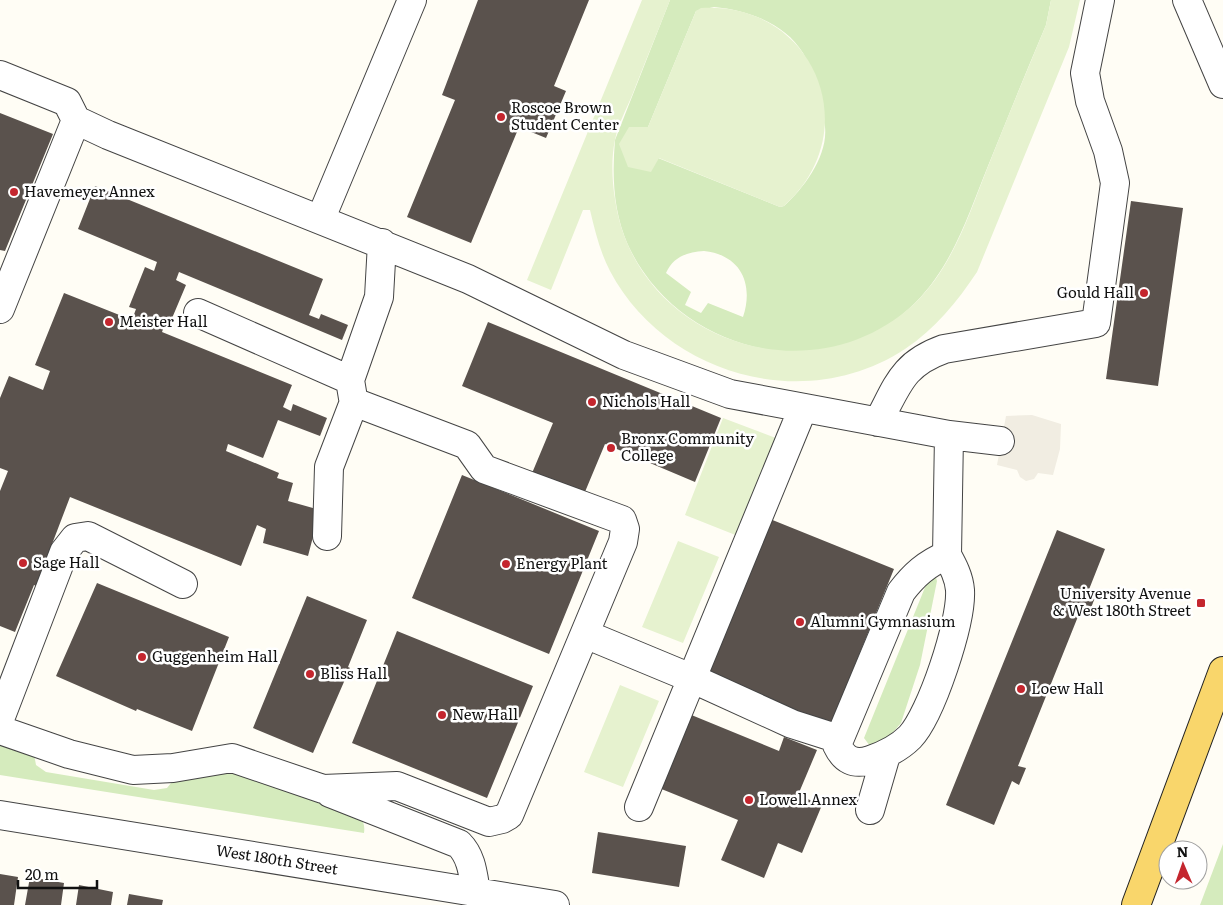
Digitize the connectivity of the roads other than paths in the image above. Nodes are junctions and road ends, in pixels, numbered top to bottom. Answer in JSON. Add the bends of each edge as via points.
{"nodes":[{"id":1,"x":412,"y":0,"type":"edge"},
{"id":2,"x":1100,"y":0,"type":"edge"},
{"id":3,"x":1187,"y":0,"type":"edge"},
{"id":4,"x":0,"y":75,"type":"edge"},
{"id":5,"x":1223,"y":84,"type":"edge"},
{"id":6,"x":76,"y":120,"type":"junction"},
{"id":7,"x":321,"y":218,"type":"junction"},
{"id":8,"x":382,"y":243,"type":"junction"},
{"id":9,"x":3,"y":294,"type":"edge"},
{"id":10,"x":198,"y":313,"type":"dead end"},
{"id":11,"x":352,"y":391,"type":"junction"},
{"id":12,"x":803,"y":408,"type":"junction"},
{"id":13,"x":878,"y":422,"type":"junction"},
{"id":14,"x":949,"y":435,"type":"junction"},
{"id":15,"x":1000,"y":441,"type":"dead end"},
{"id":16,"x":327,"y":536,"type":"dead end"},
{"id":17,"x":946,"y":555,"type":"junction"},
{"id":18,"x":183,"y":584,"type":"dead end"},
{"id":19,"x":585,"y":634,"type":"junction"},
{"id":20,"x":1223,"y":671,"type":"edge"},
{"id":21,"x":691,"y":678,"type":"junction"},
{"id":22,"x":0,"y":719,"type":"edge"},
{"id":23,"x":0,"y":730,"type":"edge"},
{"id":24,"x":839,"y":739,"type":"junction"},
{"id":25,"x":886,"y":755,"type":"junction"},
{"id":26,"x":323,"y":790,"type":"junction"},
{"id":27,"x":639,"y":807,"type":"dead end"},
{"id":28,"x":870,"y":810,"type":"dead end"},
{"id":29,"x":0,"y":815,"type":"edge"},
{"id":30,"x":476,"y":892,"type":"junction"},
{"id":31,"x":536,"y":904,"type":"edge"},
{"id":32,"x":1136,"y":905,"type":"edge"}],
"edges":[{"from":1,"to":7,"type":"street"},
{"from":2,"to":13,"type":"street","via":[[1085,73],[1090,101],[1108,151],[1115,183],[1096,323],[944,350],[895,369]]},
{"from":3,"to":5,"type":"street"},
{"from":4,"to":6,"type":"street","via":[[67,102]]},
{"from":6,"to":7,"type":"street"},
{"from":6,"to":9,"type":"street"},
{"from":7,"to":8,"type":"street"},
{"from":8,"to":11,"type":"street","via":[[379,297]]},
{"from":8,"to":12,"type":"street","via":[[468,279],[624,355],[730,394]]},
{"from":10,"to":11,"type":"street"},
{"from":11,"to":16,"type":"street","via":[[329,467]]},
{"from":11,"to":19,"type":"street","via":[[467,445],[484,469],[622,520],[625,529],[623,542]]},
{"from":12,"to":13,"type":"street"},
{"from":12,"to":21,"type":"street"},
{"from":13,"to":14,"type":"street"},
{"from":14,"to":15,"type":"street"},
{"from":14,"to":17,"type":"street"},
{"from":17,"to":24,"type":"street","via":[[916,574],[901,592]]},
{"from":17,"to":25,"type":"street","via":[[956,572],[960,592],[941,676],[926,714],[910,737]]},
{"from":18,"to":22,"type":"street","via":[[88,536],[75,538],[64,552]]},
{"from":19,"to":21,"type":"street"},
{"from":19,"to":26,"type":"street","via":[[508,815],[502,819],[489,822],[397,786]]},
{"from":20,"to":32,"type":"main road"},
{"from":21,"to":24,"type":"street","via":[[792,724]]},
{"from":21,"to":27,"type":"street"},
{"from":23,"to":26,"type":"street","via":[[69,754],[133,770],[173,768],[232,758]]},
{"from":24,"to":25,"type":"street","via":[[837,745],[842,756],[852,761],[864,762]]},
{"from":25,"to":28,"type":"street"},
{"from":26,"to":30,"type":"street","via":[[459,844],[472,867]]},
{"from":29,"to":30,"type":"street","name":"West 180th Street"},
{"from":30,"to":31,"type":"street","name":"West 180th Street"}]}
